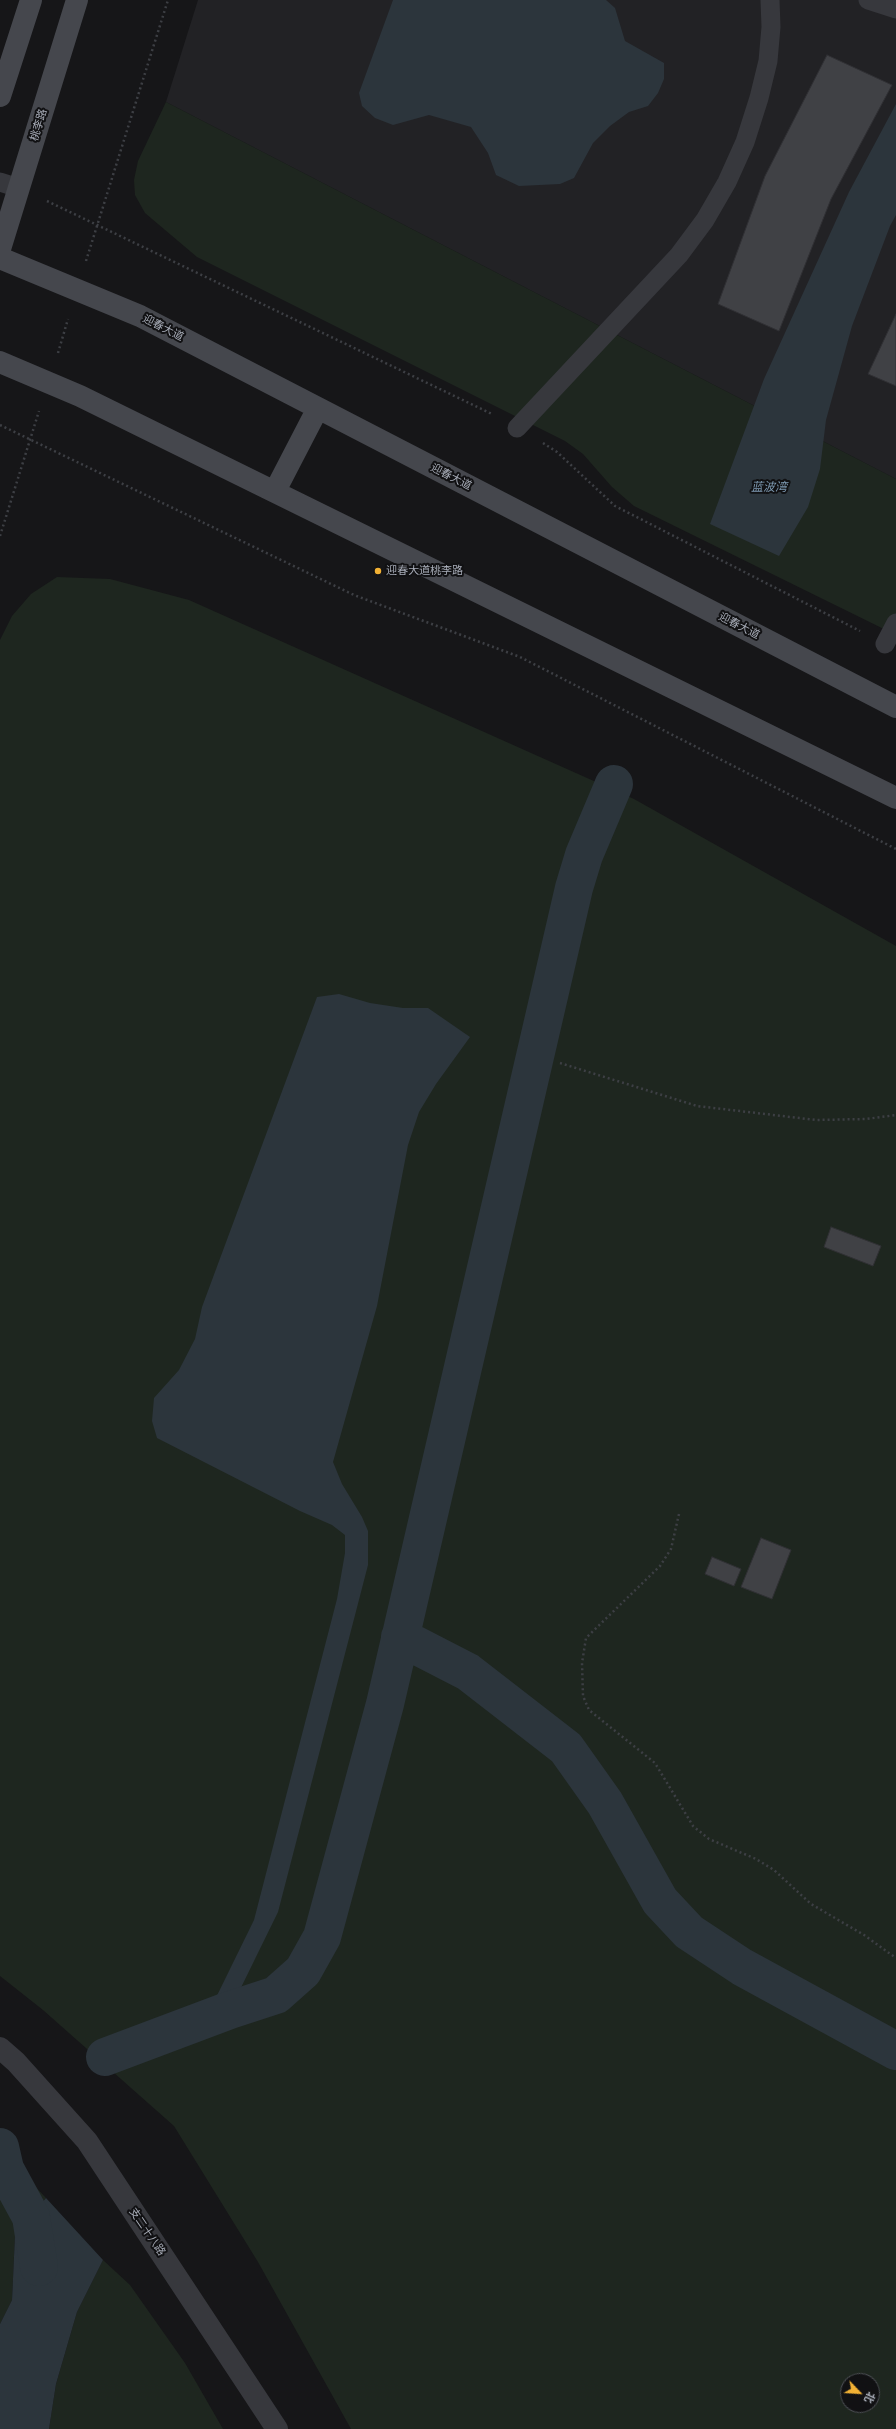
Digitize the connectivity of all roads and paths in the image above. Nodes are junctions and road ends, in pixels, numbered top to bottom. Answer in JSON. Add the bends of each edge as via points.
{"nodes":[{"id":1,"x":31,"y":0,"type":"edge"},
{"id":2,"x":77,"y":0,"type":"edge"},
{"id":3,"x":770,"y":0,"type":"edge"},
{"id":4,"x":868,"y":0,"type":"edge"},
{"id":5,"x":896,"y":9,"type":"edge"},
{"id":6,"x":0,"y":96,"type":"edge"},
{"id":7,"x":10,"y":185,"type":"edge"},
{"id":8,"x":0,"y":249,"type":"edge"},
{"id":9,"x":0,"y":258,"type":"edge"},
{"id":10,"x":0,"y":362,"type":"edge"},
{"id":11,"x":318,"y":408,"type":"junction"},
{"id":12,"x":0,"y":426,"type":"edge"},
{"id":13,"x":517,"y":428,"type":"junction"},
{"id":14,"x":275,"y":491,"type":"junction"},
{"id":15,"x":896,"y":623,"type":"edge"},
{"id":16,"x":885,"y":644,"type":"joint"},
{"id":17,"x":896,"y":707,"type":"edge"},
{"id":18,"x":896,"y":798,"type":"edge"},
{"id":19,"x":896,"y":849,"type":"edge"},
{"id":20,"x":560,"y":1063,"type":"dead end"},
{"id":21,"x":896,"y":1115,"type":"edge"},
{"id":22,"x":679,"y":1514,"type":"dead end"},
{"id":23,"x":896,"y":1958,"type":"edge"},
{"id":24,"x":0,"y":2048,"type":"edge"},
{"id":25,"x":277,"y":2429,"type":"edge"}],
"edges":[{"from":1,"to":6,"type":"main road"},
{"from":2,"to":7,"type":"main road","name":"桃李路"},
{"from":3,"to":13,"type":"lane","via":[[768,61],[759,98],[745,142],[727,182],[705,220],[679,255]]},
{"from":4,"to":5,"type":"lane"},
{"from":7,"to":8,"type":"main road","name":"桃李路"},
{"from":7,"to":13,"type":"path","via":[[486,410]]},
{"from":9,"to":11,"type":"main road","name":"迎春大道","via":[[140,316]]},
{"from":10,"to":14,"type":"main road","via":[[80,396]]},
{"from":11,"to":14,"type":"main road"},
{"from":11,"to":17,"type":"main road","name":"迎春大道"},
{"from":12,"to":19,"type":"path","via":[[354,595],[520,657]]},
{"from":13,"to":16,"type":"path","via":[[557,452],[614,506]]},
{"from":14,"to":18,"type":"main road"},
{"from":15,"to":16,"type":"lane"},
{"from":20,"to":21,"type":"path","via":[[697,1106],[816,1120],[866,1119]]},
{"from":22,"to":23,"type":"path","via":[[671,1549],[660,1566],[586,1638],[582,1663],[583,1696],[589,1710],[624,1741],[655,1763],[693,1826],[708,1839],[756,1859],[774,1870],[811,1904],[864,1935]]},
{"from":24,"to":25,"type":"street","name":"支二十八路","via":[[16,2062],[87,2141]]}]}
